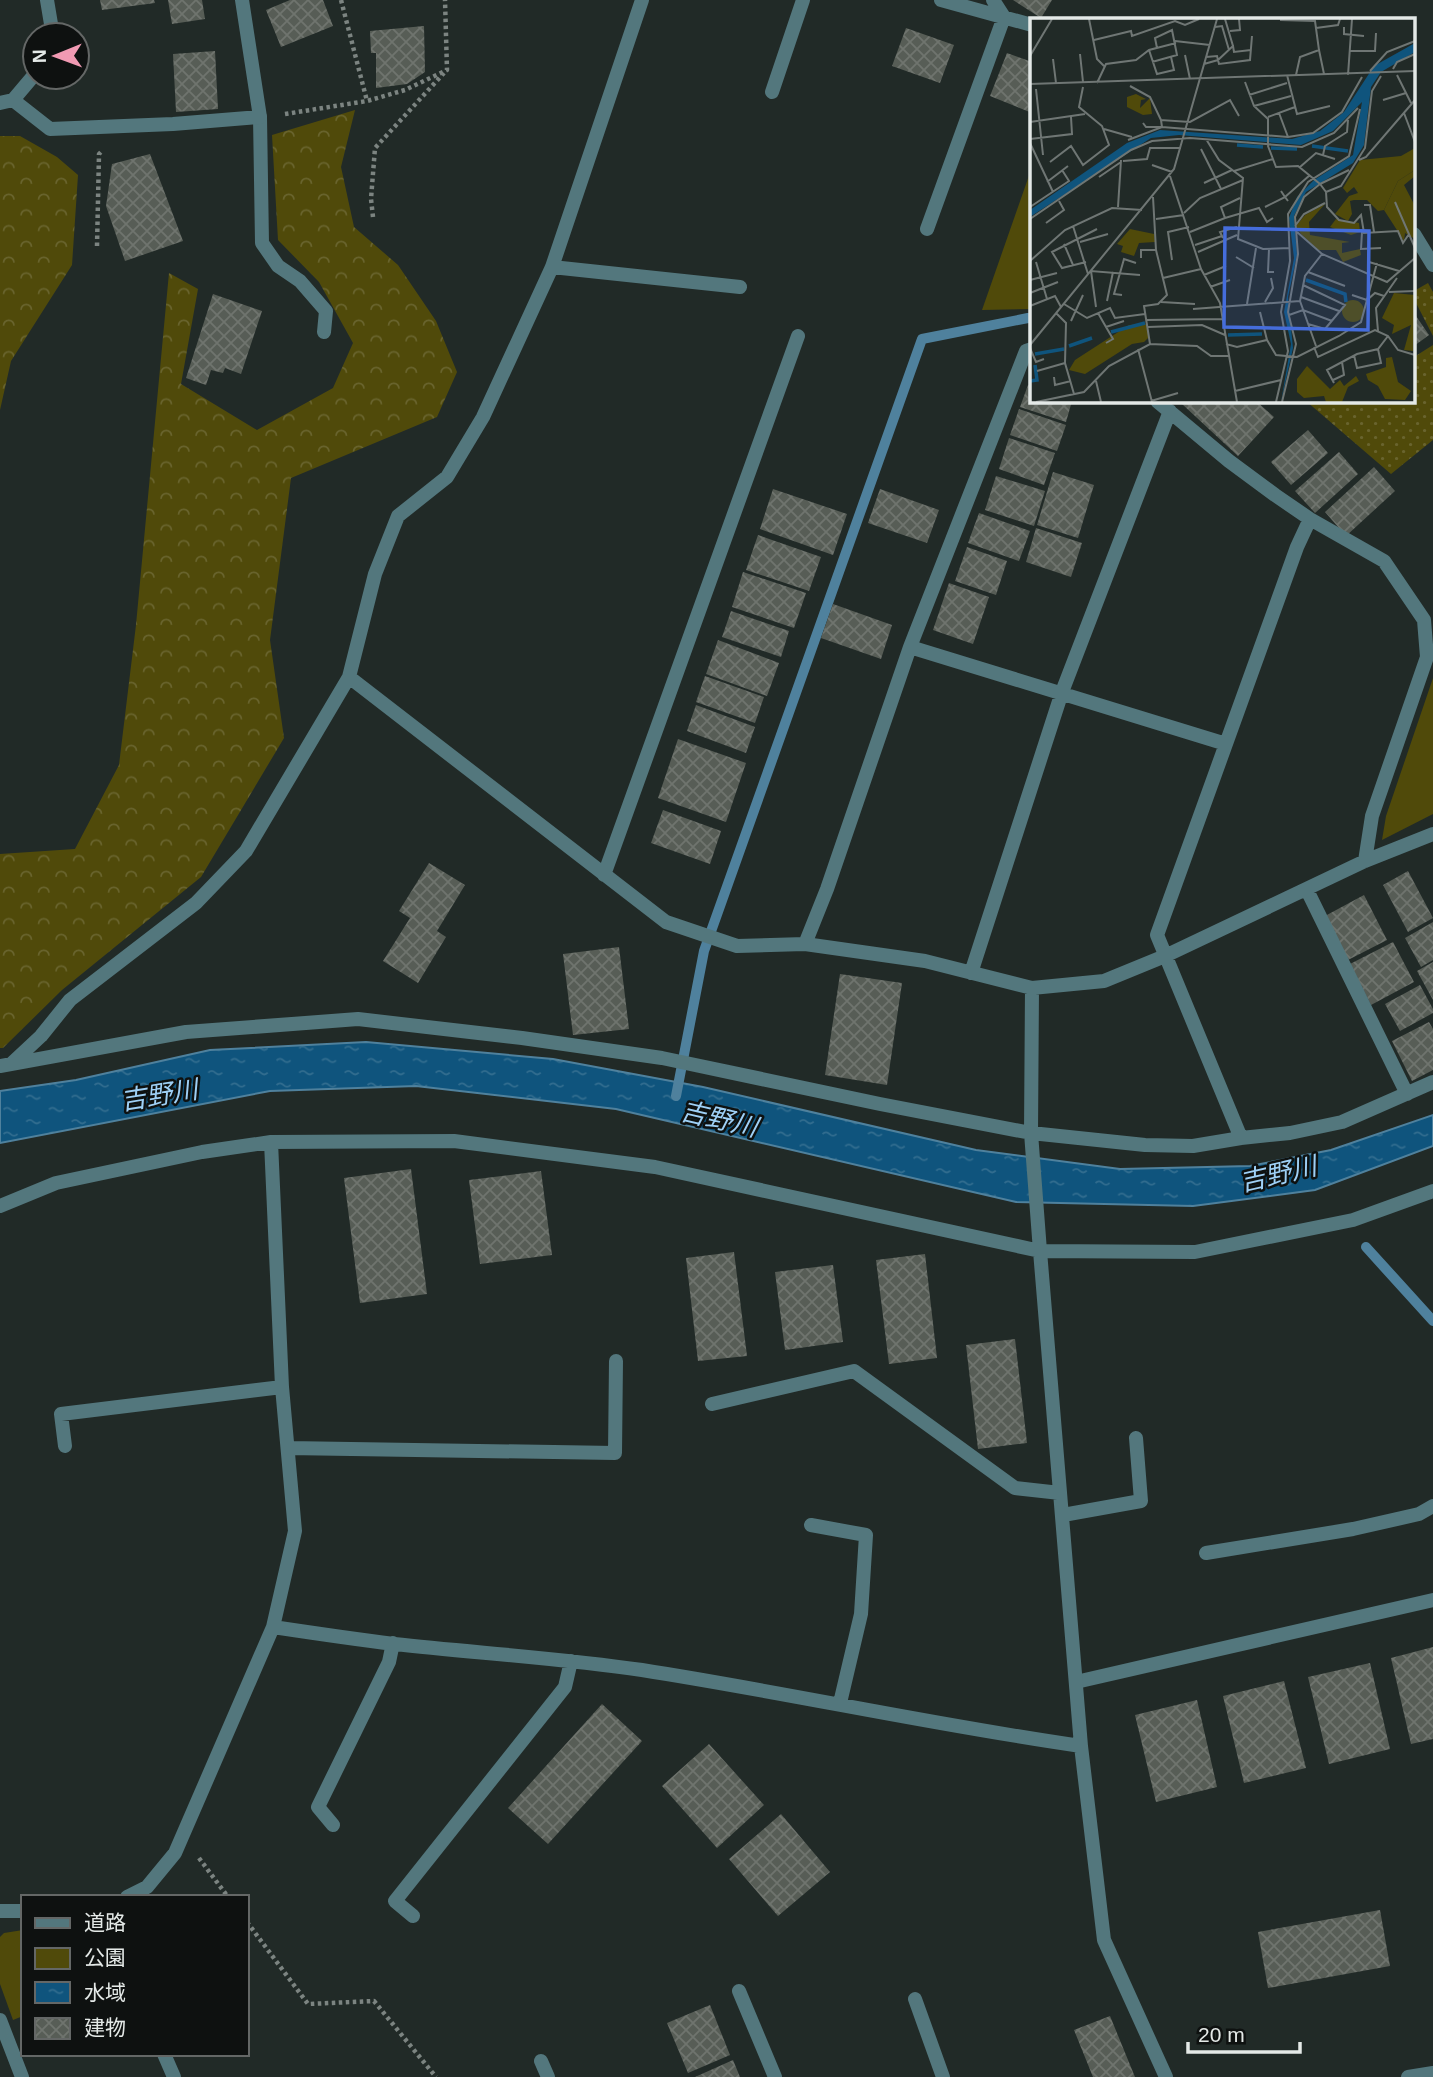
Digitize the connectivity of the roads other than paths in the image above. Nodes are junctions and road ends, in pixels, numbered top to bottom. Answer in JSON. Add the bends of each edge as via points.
{"nodes":[{"id":1,"x":47,"y":0,"type":"edge"},
{"id":2,"x":242,"y":0,"type":"edge"},
{"id":3,"x":642,"y":0,"type":"edge"},
{"id":4,"x":803,"y":0,"type":"edge"},
{"id":5,"x":941,"y":0,"type":"edge"},
{"id":6,"x":993,"y":0,"type":"edge"},
{"id":7,"x":1004,"y":17,"type":"junction"},
{"id":8,"x":50,"y":21,"type":"edge"},
{"id":9,"x":1030,"y":24,"type":"edge"},
{"id":10,"x":21,"y":87,"type":"edge"},
{"id":11,"x":772,"y":92,"type":"dead end"},
{"id":12,"x":6,"y":101,"type":"edge"},
{"id":13,"x":260,"y":117,"type":"junction"},
{"id":14,"x":927,"y":229,"type":"dead end"},
{"id":15,"x":1416,"y":237,"type":"edge"},
{"id":16,"x":1433,"y":265,"type":"edge"},
{"id":17,"x":552,"y":267,"type":"junction"},
{"id":18,"x":740,"y":287,"type":"dead end"},
{"id":19,"x":324,"y":332,"type":"dead end"},
{"id":20,"x":798,"y":335,"type":"dead end"},
{"id":21,"x":1030,"y":350,"type":"edge"},
{"id":22,"x":1158,"y":402,"type":"edge"},
{"id":23,"x":1170,"y":411,"type":"junction"},
{"id":24,"x":1310,"y":519,"type":"junction"},
{"id":25,"x":910,"y":647,"type":"junction"},
{"id":26,"x":349,"y":677,"type":"junction"},
{"id":27,"x":1062,"y":692,"type":"junction"},
{"id":28,"x":1226,"y":744,"type":"junction"},
{"id":29,"x":1433,"y":834,"type":"edge"},
{"id":30,"x":1365,"y":861,"type":"junction"},
{"id":31,"x":604,"y":875,"type":"junction"},
{"id":32,"x":1307,"y":890,"type":"junction"},
{"id":33,"x":805,"y":944,"type":"junction"},
{"id":34,"x":1165,"y":956,"type":"junction"},
{"id":35,"x":971,"y":973,"type":"junction"},
{"id":36,"x":1032,"y":988,"type":"junction"},
{"id":37,"x":5,"y":1065,"type":"edge"},
{"id":38,"x":1433,"y":1082,"type":"edge"},
{"id":39,"x":1407,"y":1094,"type":"junction"},
{"id":40,"x":1031,"y":1133,"type":"junction"},
{"id":41,"x":1241,"y":1138,"type":"junction"},
{"id":42,"x":271,"y":1142,"type":"junction"},
{"id":43,"x":1433,"y":1191,"type":"edge"},
{"id":44,"x":0,"y":1206,"type":"edge"},
{"id":45,"x":1040,"y":1251,"type":"junction"},
{"id":46,"x":616,"y":1361,"type":"dead end"},
{"id":47,"x":282,"y":1387,"type":"junction"},
{"id":48,"x":712,"y":1404,"type":"dead end"},
{"id":49,"x":1136,"y":1438,"type":"dead end"},
{"id":50,"x":65,"y":1446,"type":"dead end"},
{"id":51,"x":288,"y":1448,"type":"junction"},
{"id":52,"x":1060,"y":1493,"type":"junction"},
{"id":53,"x":1433,"y":1506,"type":"edge"},
{"id":54,"x":1063,"y":1515,"type":"junction"},
{"id":55,"x":811,"y":1525,"type":"dead end"},
{"id":56,"x":1206,"y":1553,"type":"dead end"},
{"id":57,"x":1433,"y":1600,"type":"edge"},
{"id":58,"x":273,"y":1627,"type":"junction"},
{"id":59,"x":393,"y":1643,"type":"junction"},
{"id":60,"x":571,"y":1661,"type":"junction"},
{"id":61,"x":1076,"y":1682,"type":"junction"},
{"id":62,"x":840,"y":1703,"type":"junction"},
{"id":63,"x":1082,"y":1746,"type":"junction"},
{"id":64,"x":333,"y":1825,"type":"dead end"},
{"id":65,"x":131,"y":1895,"type":"edge"},
{"id":66,"x":0,"y":1911,"type":"edge"},
{"id":67,"x":21,"y":1911,"type":"edge"},
{"id":68,"x":413,"y":1916,"type":"dead end"},
{"id":69,"x":739,"y":1991,"type":"dead end"},
{"id":70,"x":915,"y":1999,"type":"dead end"},
{"id":71,"x":0,"y":2020,"type":"edge"},
{"id":72,"x":165,"y":2056,"type":"edge"},
{"id":73,"x":541,"y":2061,"type":"dead end"},
{"id":74,"x":1433,"y":2073,"type":"edge"},
{"id":75,"x":22,"y":2077,"type":"edge"},
{"id":76,"x":174,"y":2077,"type":"edge"},
{"id":77,"x":548,"y":2077,"type":"edge"},
{"id":78,"x":775,"y":2077,"type":"edge"},
{"id":79,"x":943,"y":2077,"type":"edge"},
{"id":80,"x":1166,"y":2077,"type":"edge"},
{"id":81,"x":1408,"y":2077,"type":"edge"}],
"edges":[{"from":1,"to":8,"type":"street"},
{"from":2,"to":13,"type":"street"},
{"from":3,"to":17,"type":"street"},
{"from":4,"to":11,"type":"street"},
{"from":5,"to":7,"type":"street"},
{"from":6,"to":7,"type":"street"},
{"from":7,"to":9,"type":"street"},
{"from":7,"to":14,"type":"street"},
{"from":10,"to":12,"type":"street"},
{"from":12,"to":13,"type":"street","via":[[50,129]]},
{"from":13,"to":19,"type":"street","via":[[262,243],[278,266],[300,281],[326,311]]},
{"from":15,"to":16,"type":"street"},
{"from":17,"to":18,"type":"street"},
{"from":17,"to":26,"type":"street","via":[[483,417],[447,477],[398,516],[375,574]]},
{"from":20,"to":31,"type":"street"},
{"from":21,"to":25,"type":"street"},
{"from":22,"to":23,"type":"street"},
{"from":23,"to":24,"type":"street","via":[[1228,461]]},
{"from":23,"to":27,"type":"street"},
{"from":24,"to":28,"type":"street"},
{"from":24,"to":30,"type":"street","via":[[1384,561],[1424,620],[1427,657],[1372,816]]},
{"from":25,"to":27,"type":"street"},
{"from":25,"to":33,"type":"street"},
{"from":26,"to":31,"type":"street"},
{"from":26,"to":37,"type":"street","via":[[246,850],[196,902],[70,1000],[41,1036]]},
{"from":27,"to":28,"type":"street"},
{"from":27,"to":35,"type":"street"},
{"from":28,"to":34,"type":"street","via":[[1157,935]]},
{"from":29,"to":30,"type":"street"},
{"from":30,"to":32,"type":"street"},
{"from":31,"to":33,"type":"street","via":[[666,922],[737,946]]},
{"from":32,"to":34,"type":"street"},
{"from":32,"to":39,"type":"street"},
{"from":33,"to":35,"type":"street","via":[[925,961]]},
{"from":34,"to":36,"type":"street","via":[[1104,981]]},
{"from":34,"to":41,"type":"street"},
{"from":35,"to":36,"type":"street"},
{"from":36,"to":40,"type":"street"},
{"from":37,"to":40,"type":"street","via":[[186,1032],[358,1019],[662,1058]]},
{"from":38,"to":39,"type":"street"},
{"from":39,"to":41,"type":"street","via":[[1342,1122]]},
{"from":40,"to":41,"type":"street","via":[[1145,1145],[1193,1146]]},
{"from":40,"to":45,"type":"street"},
{"from":42,"to":44,"type":"street","via":[[56,1183]]},
{"from":42,"to":45,"type":"street","via":[[454,1141],[654,1167]]},
{"from":42,"to":47,"type":"street"},
{"from":43,"to":45,"type":"street","via":[[1353,1220],[1195,1252]]},
{"from":45,"to":52,"type":"street"},
{"from":46,"to":51,"type":"street","via":[[615,1453]]},
{"from":47,"to":50,"type":"street","via":[[61,1414]]},
{"from":47,"to":51,"type":"street"},
{"from":48,"to":52,"type":"street","via":[[854,1371],[1015,1488]]},
{"from":49,"to":54,"type":"street","via":[[1141,1501]]},
{"from":51,"to":58,"type":"street","via":[[295,1531]]},
{"from":52,"to":54,"type":"street"},
{"from":53,"to":56,"type":"street","via":[[1419,1514],[1353,1529]]},
{"from":54,"to":61,"type":"street"},
{"from":55,"to":62,"type":"street","via":[[866,1535],[861,1614]]},
{"from":57,"to":61,"type":"street"},
{"from":58,"to":59,"type":"street"},
{"from":58,"to":65,"type":"street","via":[[175,1853],[147,1887]]},
{"from":59,"to":60,"type":"street"},
{"from":59,"to":64,"type":"street","via":[[389,1662],[318,1807]]},
{"from":60,"to":62,"type":"street"},
{"from":60,"to":68,"type":"street","via":[[565,1687],[395,1900]]},
{"from":61,"to":63,"type":"street"},
{"from":62,"to":63,"type":"street"},
{"from":63,"to":80,"type":"street","via":[[1104,1940]]},
{"from":66,"to":67,"type":"street"},
{"from":69,"to":78,"type":"street"},
{"from":70,"to":79,"type":"street"},
{"from":71,"to":75,"type":"street"},
{"from":72,"to":76,"type":"street"},
{"from":73,"to":77,"type":"street"},
{"from":74,"to":81,"type":"street"}]}
